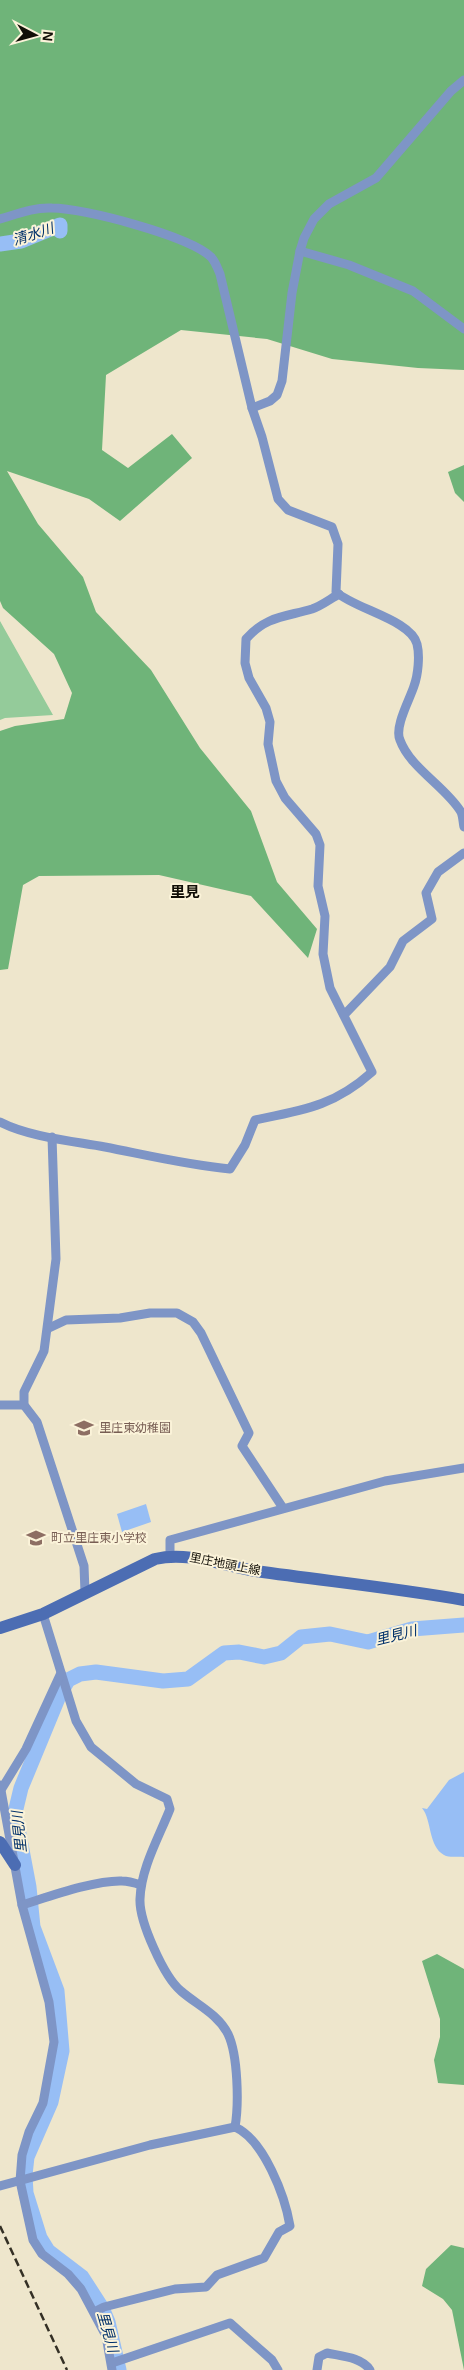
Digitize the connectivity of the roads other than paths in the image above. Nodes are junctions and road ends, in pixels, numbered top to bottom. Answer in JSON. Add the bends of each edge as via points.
{"nodes":[{"id":1,"x":464,"y":80,"type":"edge"},
{"id":2,"x":0,"y":219,"type":"edge"},
{"id":3,"x":300,"y":251,"type":"junction"},
{"id":4,"x":464,"y":330,"type":"edge"},
{"id":5,"x":252,"y":408,"type":"junction"},
{"id":6,"x":339,"y":594,"type":"junction"},
{"id":7,"x":464,"y":827,"type":"edge"},
{"id":8,"x":464,"y":853,"type":"edge"},
{"id":9,"x":344,"y":1015,"type":"junction"},
{"id":10,"x":0,"y":1122,"type":"edge"},
{"id":11,"x":52,"y":1137,"type":"junction"},
{"id":12,"x":49,"y":1328,"type":"junction"},
{"id":13,"x":0,"y":1405,"type":"edge"},
{"id":14,"x":24,"y":1405,"type":"junction"},
{"id":15,"x":464,"y":1468,"type":"edge"},
{"id":16,"x":283,"y":1508,"type":"junction"},
{"id":17,"x":170,"y":1556,"type":"junction"},
{"id":18,"x":85,"y":1592,"type":"junction"},
{"id":19,"x":464,"y":1600,"type":"edge"},
{"id":20,"x":43,"y":1614,"type":"junction"},
{"id":21,"x":0,"y":1628,"type":"edge"},
{"id":22,"x":61,"y":1675,"type":"junction"},
{"id":23,"x":1,"y":1787,"type":"edge"},
{"id":24,"x":0,"y":1842,"type":"edge"},
{"id":25,"x":15,"y":1865,"type":"junction"},
{"id":26,"x":141,"y":1885,"type":"junction"},
{"id":27,"x":22,"y":1905,"type":"junction"},
{"id":28,"x":235,"y":2127,"type":"junction"},
{"id":29,"x":20,"y":2181,"type":"junction"},
{"id":30,"x":0,"y":2186,"type":"edge"},
{"id":31,"x":94,"y":2312,"type":"junction"},
{"id":32,"x":112,"y":2367,"type":"edge"},
{"id":33,"x":278,"y":2370,"type":"edge"},
{"id":34,"x":317,"y":2370,"type":"edge"},
{"id":35,"x":370,"y":2370,"type":"edge"}],
"edges":[{"from":1,"to":3,"type":"street","via":[[376,178],[330,204],[314,219]]},
{"from":2,"to":5,"type":"street","via":[[38,208],[87,211],[149,229],[197,248],[212,258],[220,274]]},
{"from":3,"to":4,"type":"street","via":[[357,268],[413,291]]},
{"from":3,"to":5,"type":"street","via":[[282,381],[277,395],[270,402]]},
{"from":5,"to":6,"type":"street","via":[[278,499],[288,510],[332,526],[338,544],[335,584]]},
{"from":6,"to":7,"type":"street","via":[[404,627],[417,643],[415,684],[398,738],[405,751],[461,813]]},
{"from":6,"to":9,"type":"street","via":[[314,608],[272,619],[256,627],[246,639],[245,662],[270,722],[268,744],[276,781],[285,798],[316,834],[320,845],[318,886],[324,916],[323,954],[330,988]]},
{"from":8,"to":9,"type":"street","via":[[438,872],[426,892],[432,919],[403,942],[390,967]]},
{"from":9,"to":11,"type":"street","via":[[372,1072],[340,1096],[320,1106],[256,1120],[230,1169]]},
{"from":10,"to":11,"type":"street"},
{"from":11,"to":12,"type":"street","via":[[56,1259]]},
{"from":12,"to":14,"type":"street","via":[[44,1352],[24,1392]]},
{"from":12,"to":16,"type":"street","via":[[66,1320],[150,1313],[177,1313],[193,1322],[250,1433],[242,1446]]},
{"from":13,"to":14,"type":"street"},
{"from":14,"to":18,"type":"street","via":[[37,1422],[84,1566]]},
{"from":15,"to":16,"type":"street","via":[[384,1481]]},
{"from":16,"to":17,"type":"street","via":[[170,1540]]},
{"from":17,"to":18,"type":"main road","name":"里庄地頭上線","via":[[155,1559]]},
{"from":17,"to":19,"type":"main road","name":"里庄地頭上線"},
{"from":18,"to":20,"type":"main road","name":"里庄地頭上線"},
{"from":20,"to":21,"type":"main road","name":"里庄地頭上線"},
{"from":20,"to":22,"type":"street"},
{"from":22,"to":23,"type":"street","via":[[26,1749]]},
{"from":22,"to":26,"type":"street","via":[[76,1721],[91,1747],[136,1784],[167,1799],[170,1809]]},
{"from":23,"to":25,"type":"street"},
{"from":24,"to":25,"type":"main road"},
{"from":25,"to":27,"type":"street"},
{"from":26,"to":27,"type":"street","via":[[108,1882]]},
{"from":26,"to":28,"type":"street","via":[[139,1901],[142,1914],[167,1972],[178,1989],[218,2019],[228,2034],[234,2052]]},
{"from":27,"to":29,"type":"street","via":[[49,2002],[54,2042],[43,2102],[22,2155]]},
{"from":28,"to":29,"type":"street","via":[[150,2145]]},
{"from":28,"to":31,"type":"street","via":[[244,2131],[266,2160],[287,2205],[290,2226],[279,2232],[264,2258],[217,2275],[206,2287],[175,2289]]},
{"from":29,"to":30,"type":"street"},
{"from":29,"to":31,"type":"street","via":[[33,2240],[42,2254],[81,2289]]},
{"from":31,"to":32,"type":"street","via":[[106,2336]]},
{"from":32,"to":33,"type":"street","via":[[230,2322],[272,2360]]},
{"from":34,"to":35,"type":"street","via":[[319,2357],[327,2353],[354,2358]]}]}
